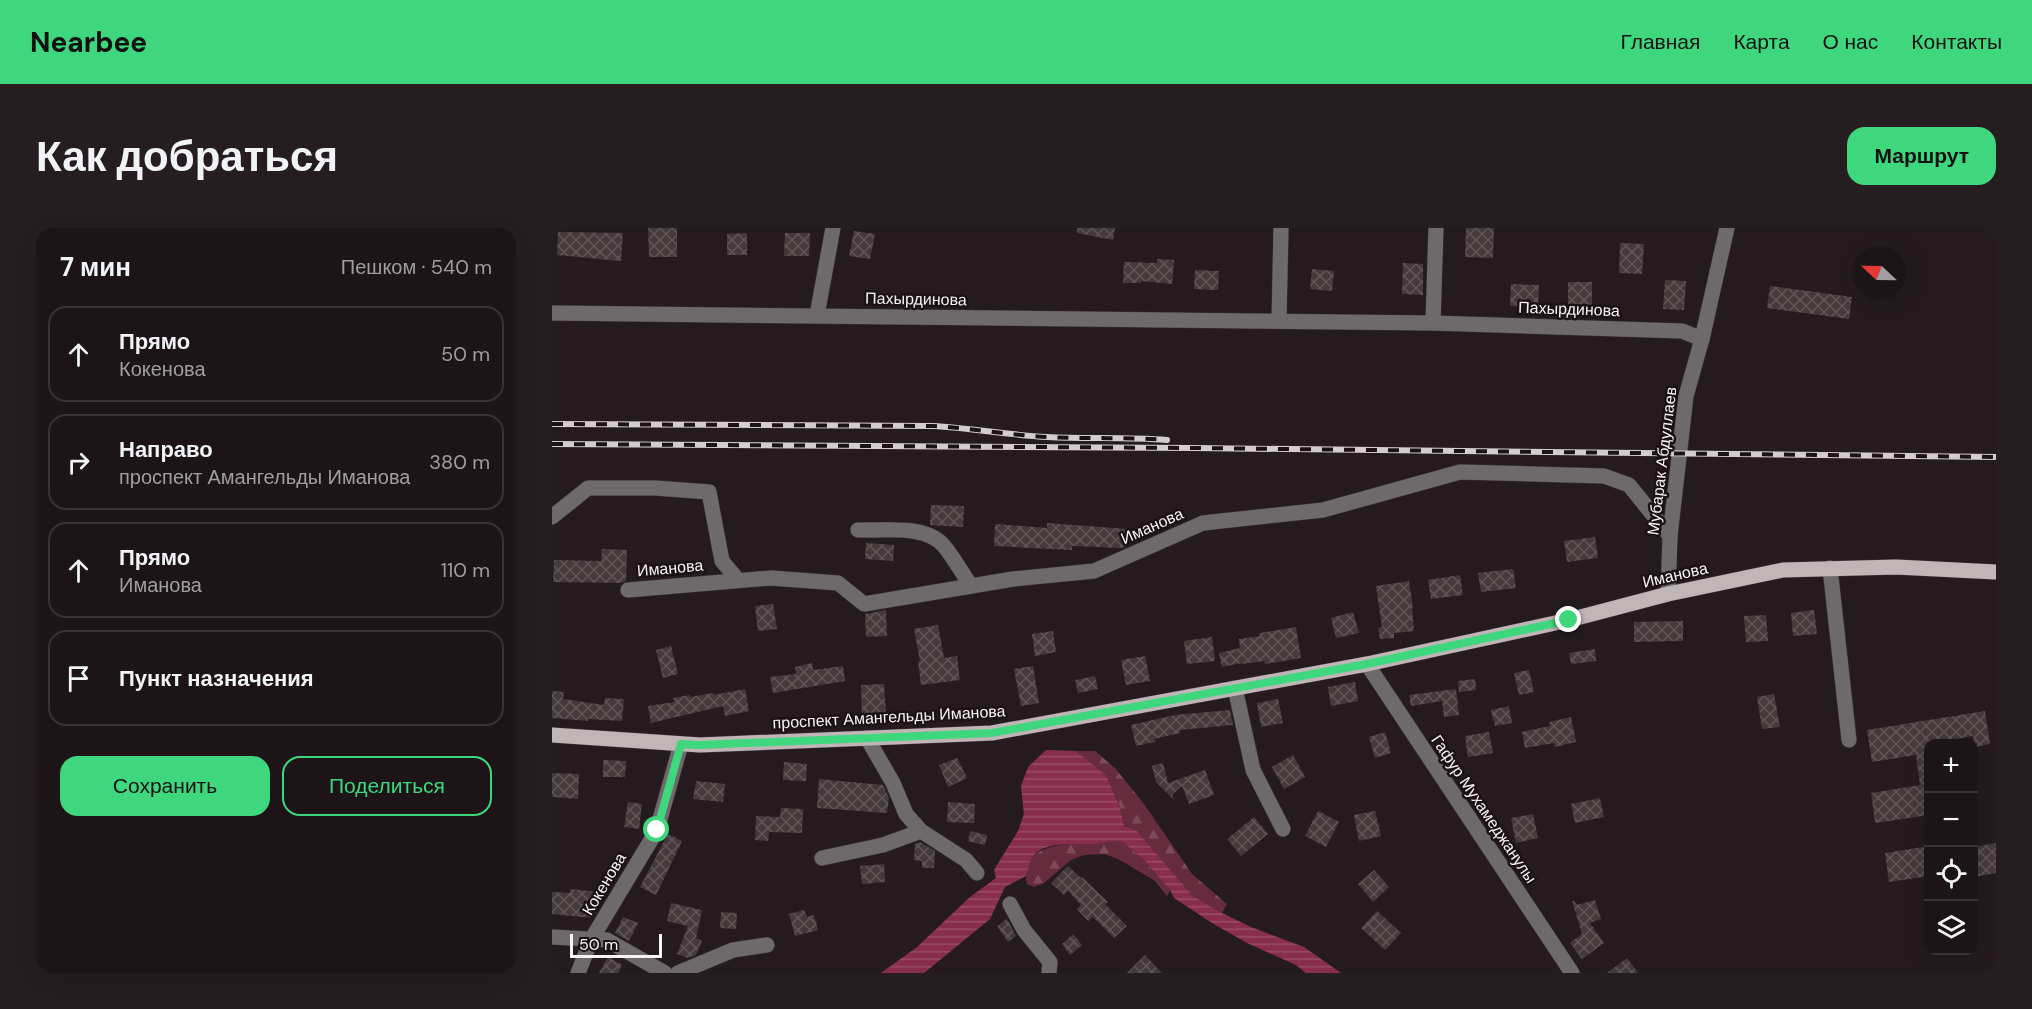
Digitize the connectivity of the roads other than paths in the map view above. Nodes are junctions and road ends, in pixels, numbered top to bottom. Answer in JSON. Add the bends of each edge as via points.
{"nodes":[{"id":1,"x":832,"y":228,"type":"edge"},
{"id":2,"x":1281,"y":228,"type":"edge"},
{"id":3,"x":1436,"y":228,"type":"edge"},
{"id":4,"x":1727,"y":228,"type":"edge"},
{"id":5,"x":552,"y":313,"type":"edge"},
{"id":6,"x":817,"y":315,"type":"junction"},
{"id":7,"x":1280,"y":321,"type":"junction"},
{"id":8,"x":1433,"y":322,"type":"junction"},
{"id":9,"x":1702,"y":339,"type":"junction"},
{"id":10,"x":552,"y":518,"type":"edge"},
{"id":11,"x":858,"y":530,"type":"dead end"},
{"id":12,"x":1670,"y":536,"type":"junction"},
{"id":13,"x":1830,"y":568,"type":"junction"},
{"id":14,"x":1996,"y":572,"type":"edge"},
{"id":15,"x":738,"y":580,"type":"junction"},
{"id":16,"x":971,"y":586,"type":"junction"},
{"id":17,"x":628,"y":590,"type":"dead end"},
{"id":18,"x":1668,"y":594,"type":"junction"},
{"id":19,"x":1367,"y":664,"type":"junction"},
{"id":20,"x":1235,"y":688,"type":"junction"},
{"id":21,"x":552,"y":735,"type":"edge"},
{"id":22,"x":867,"y":738,"type":"junction"},
{"id":23,"x":1850,"y":740,"type":"dead end"},
{"id":24,"x":681,"y":744,"type":"junction"},
{"id":25,"x":1284,"y":830,"type":"dead end"},
{"id":26,"x":921,"y":831,"type":"junction"},
{"id":27,"x":822,"y":858,"type":"dead end"},
{"id":28,"x":977,"y":873,"type":"dead end"},
{"id":29,"x":1010,"y":904,"type":"dead end"},
{"id":30,"x":552,"y":937,"type":"edge"},
{"id":31,"x":591,"y":940,"type":"junction"},
{"id":32,"x":767,"y":945,"type":"dead end"},
{"id":33,"x":578,"y":973,"type":"edge"},
{"id":34,"x":665,"y":973,"type":"edge"},
{"id":35,"x":678,"y":973,"type":"edge"},
{"id":36,"x":1049,"y":973,"type":"edge"},
{"id":37,"x":1572,"y":973,"type":"edge"}],
"edges":[{"from":1,"to":6,"type":"street"},
{"from":2,"to":7,"type":"street"},
{"from":3,"to":8,"type":"street"},
{"from":4,"to":9,"type":"street","name":"Мубарак Абдуллаев"},
{"from":5,"to":6,"type":"street","name":"Пахырдинова"},
{"from":6,"to":7,"type":"street","name":"Пахырдинова"},
{"from":7,"to":8,"type":"street","name":"Пахырдинова"},
{"from":8,"to":9,"type":"street","name":"Пахырдинова","via":[[1682,331]]},
{"from":9,"to":12,"type":"street","name":"Мубарак Абдуллаев","via":[[1686,396]]},
{"from":10,"to":15,"type":"street","via":[[588,488],[709,492],[722,561]]},
{"from":11,"to":16,"type":"street","via":[[915,531],[929,536],[943,544]]},
{"from":12,"to":16,"type":"street","name":"Иманова","via":[[1629,485],[1604,476],[1460,472],[1323,510],[1203,523],[1094,571]]},
{"from":12,"to":18,"type":"street","name":"Мубарак Абдуллаев"},
{"from":13,"to":14,"type":"main road","name":"Иманова"},
{"from":13,"to":18,"type":"main road","name":"Иманова","via":[[1783,570]]},
{"from":13,"to":23,"type":"street"},
{"from":15,"to":16,"type":"street","name":"Иманова","via":[[838,582],[864,604]]},
{"from":15,"to":17,"type":"street","name":"Иманова"},
{"from":18,"to":19,"type":"main road","name":"Иманова"},
{"from":19,"to":20,"type":"main road","name":"проспект Амангельды Иманова"},
{"from":19,"to":37,"type":"street","name":"Гафур Мухамеджанулы"},
{"from":20,"to":22,"type":"main road","name":"проспект Амангельды Иманова","via":[[992,733]]},
{"from":20,"to":25,"type":"street","via":[[1253,770]]},
{"from":21,"to":24,"type":"main road","name":"проспект Амангельды Иманова"},
{"from":22,"to":24,"type":"main road","name":"проспект Амангельды Иманова"},
{"from":22,"to":26,"type":"street","via":[[906,814]]},
{"from":24,"to":31,"type":"street","name":"Кокенова","via":[[657,830]]},
{"from":26,"to":27,"type":"street","via":[[883,845]]},
{"from":26,"to":28,"type":"street","via":[[966,860]]},
{"from":29,"to":36,"type":"street","via":[[1024,930],[1050,962]]},
{"from":30,"to":31,"type":"street","name":"Кокенова"},
{"from":31,"to":33,"type":"street","name":"Кокенова"},
{"from":31,"to":34,"type":"street","name":"Кокенова","via":[[607,940]]},
{"from":32,"to":35,"type":"street","via":[[733,950]]}]}
